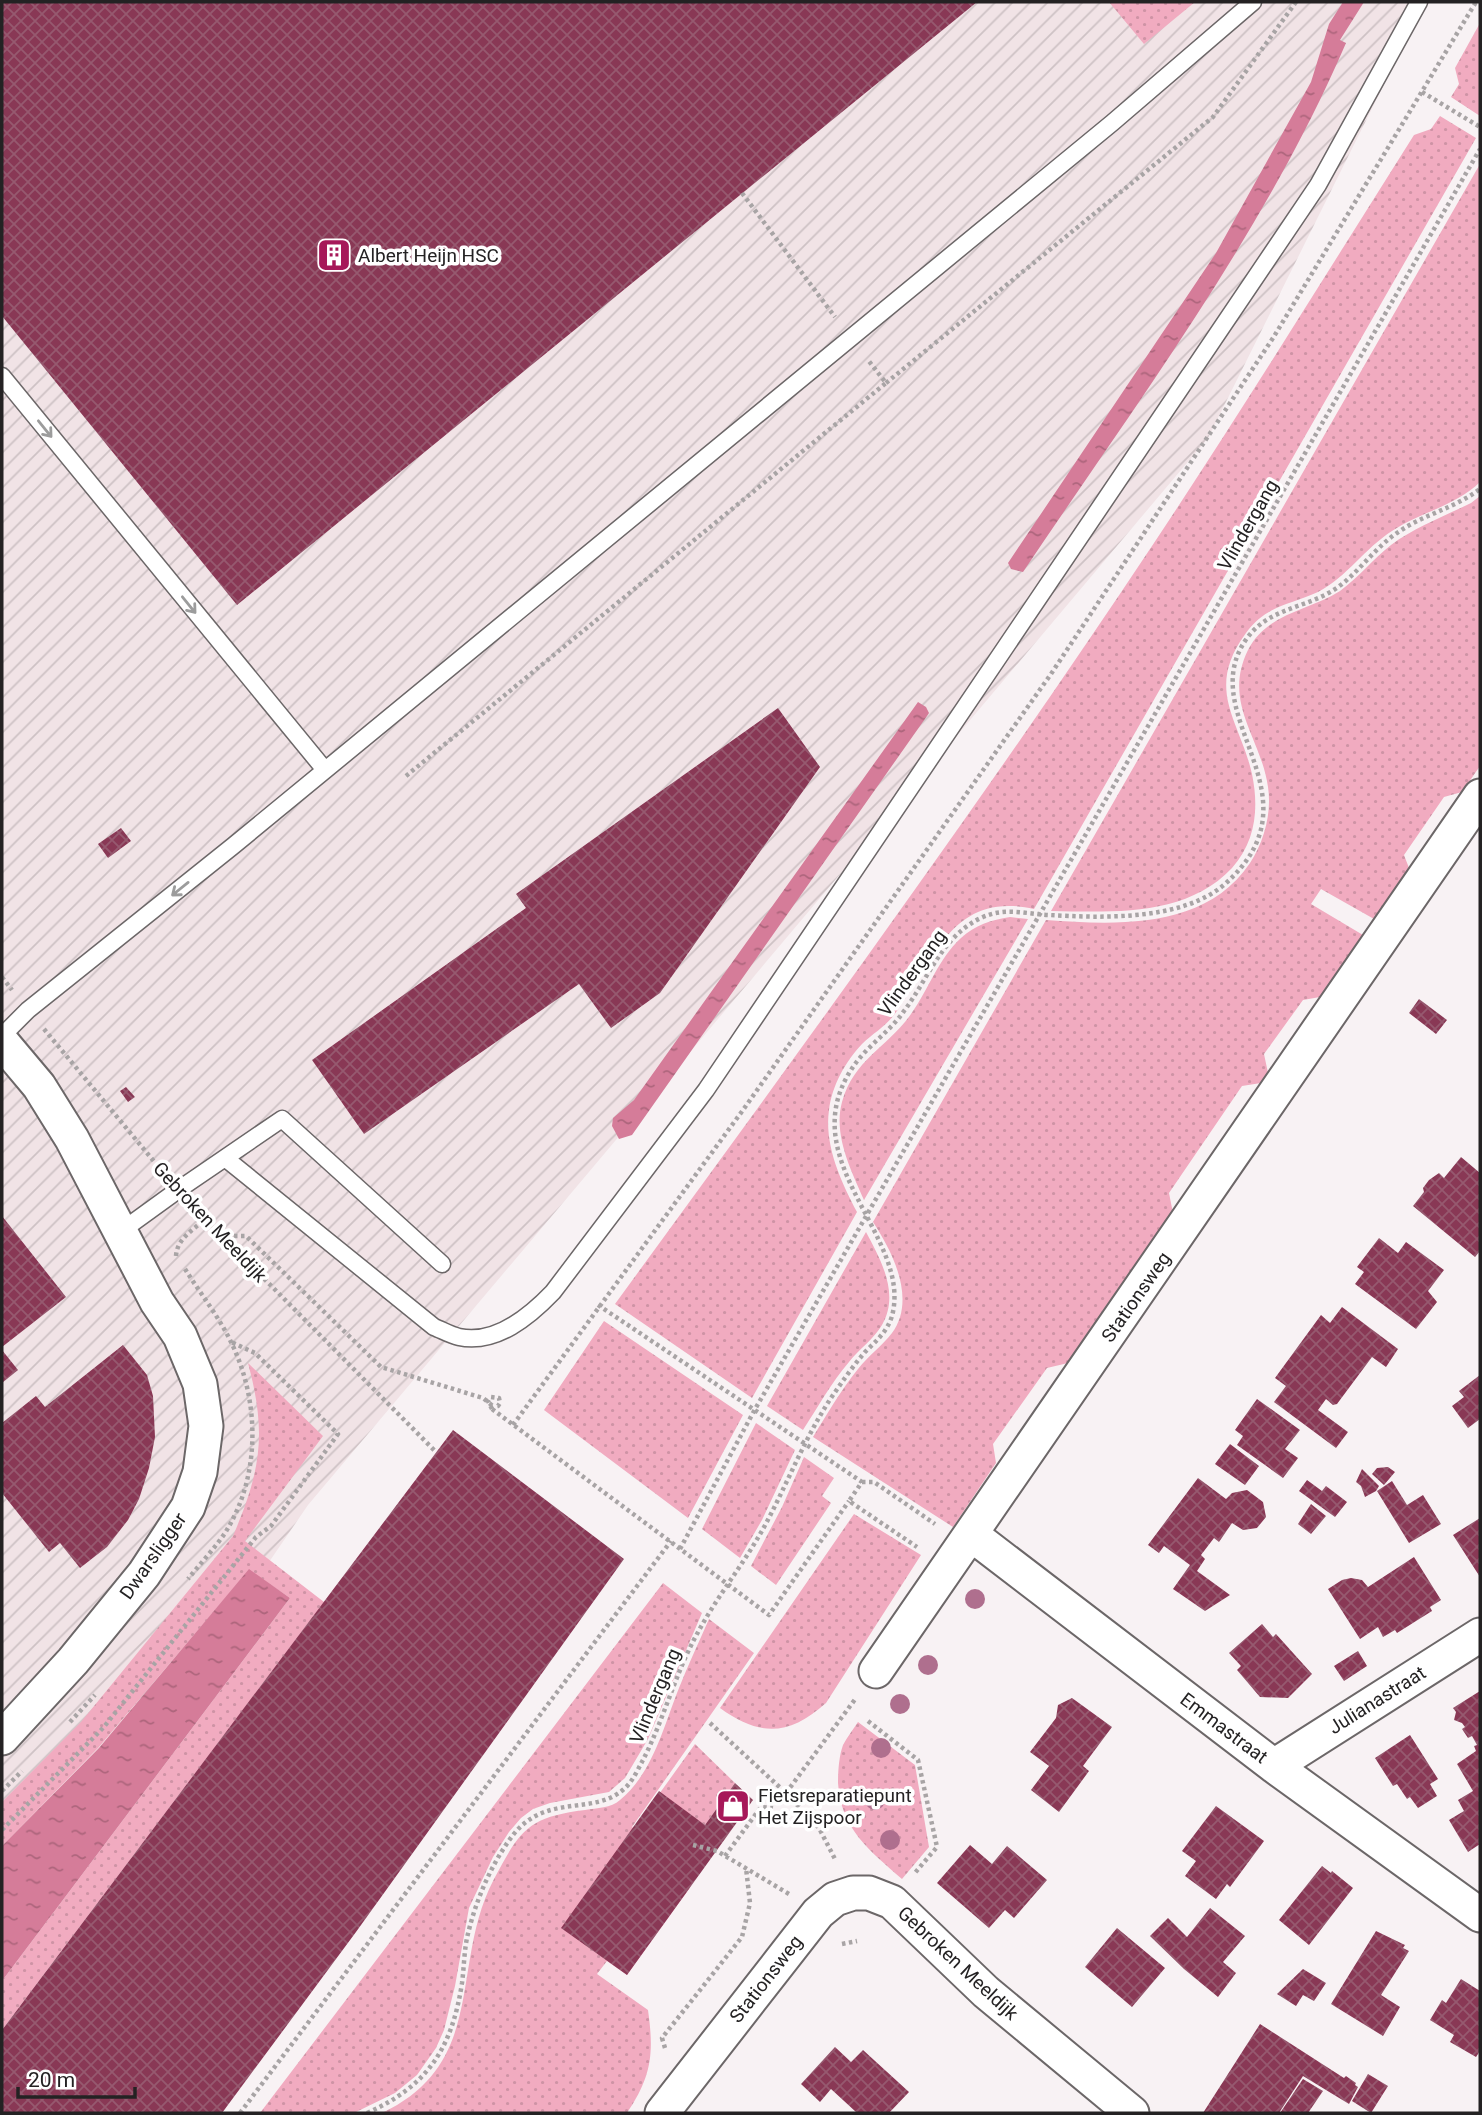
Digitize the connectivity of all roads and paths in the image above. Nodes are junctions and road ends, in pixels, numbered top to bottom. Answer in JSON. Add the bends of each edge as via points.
{"nodes":[{"id":1,"x":1253,"y":2,"type":"edge"},
{"id":2,"x":1296,"y":2,"type":"edge"},
{"id":3,"x":1419,"y":2,"type":"edge"},
{"id":4,"x":1476,"y":2,"type":"edge"},
{"id":5,"x":1422,"y":92,"type":"junction"},
{"id":6,"x":1480,"y":127,"type":"edge"},
{"id":7,"x":1480,"y":149,"type":"edge"},
{"id":8,"x":2,"y":376,"type":"edge"},
{"id":9,"x":886,"y":383,"type":"dead end"},
{"id":10,"x":1480,"y":489,"type":"edge"},
{"id":11,"x":325,"y":771,"type":"junction"},
{"id":12,"x":1480,"y":796,"type":"edge"},
{"id":13,"x":1039,"y":915,"type":"junction"},
{"id":14,"x":2,"y":977,"type":"edge"},
{"id":15,"x":28,"y":1010,"type":"junction"},
{"id":16,"x":2,"y":1036,"type":"edge"},
{"id":17,"x":2,"y":1042,"type":"edge"},
{"id":18,"x":225,"y":1158,"type":"junction"},
{"id":19,"x":178,"y":1190,"type":"junction"},
{"id":20,"x":866,"y":1218,"type":"junction"},
{"id":21,"x":120,"y":1232,"type":"junction"},
{"id":22,"x":219,"y":1236,"type":"junction"},
{"id":23,"x":442,"y":1264,"type":"dead end"},
{"id":24,"x":598,"y":1305,"type":"junction"},
{"id":25,"x":231,"y":1342,"type":"dead end"},
{"id":26,"x":754,"y":1411,"type":"junction"},
{"id":27,"x":513,"y":1424,"type":"junction"},
{"id":28,"x":804,"y":1443,"type":"junction"},
{"id":29,"x":436,"y":1452,"type":"dead end"},
{"id":30,"x":862,"y":1482,"type":"junction"},
{"id":31,"x":849,"y":1501,"type":"junction"},
{"id":32,"x":927,"y":1518,"type":"dead end"},
{"id":33,"x":972,"y":1535,"type":"junction"},
{"id":34,"x":671,"y":1541,"type":"junction"},
{"id":35,"x":908,"y":1541,"type":"dead end"},
{"id":36,"x":680,"y":1549,"type":"junction"},
{"id":37,"x":728,"y":1585,"type":"junction"},
{"id":38,"x":1480,"y":1635,"type":"edge"},
{"id":39,"x":876,"y":1671,"type":"joint"},
{"id":40,"x":868,"y":1721,"type":"dead end"},
{"id":41,"x":710,"y":1723,"type":"dead end"},
{"id":42,"x":2,"y":1738,"type":"edge"},
{"id":43,"x":1274,"y":1766,"type":"junction"},
{"id":44,"x":786,"y":1793,"type":"junction"},
{"id":45,"x":773,"y":1808,"type":"dead end"},
{"id":46,"x":2,"y":1830,"type":"edge"},
{"id":47,"x":693,"y":1845,"type":"dead end"},
{"id":48,"x":725,"y":1856,"type":"junction"},
{"id":49,"x":746,"y":1868,"type":"junction"},
{"id":50,"x":909,"y":1880,"type":"dead end"},
{"id":51,"x":779,"y":1887,"type":"dead end"},
{"id":52,"x":853,"y":1893,"type":"junction"},
{"id":53,"x":1480,"y":1915,"type":"edge"},
{"id":54,"x":699,"y":2066,"type":"junction"},
{"id":55,"x":240,"y":2113,"type":"edge"},
{"id":56,"x":367,"y":2113,"type":"edge"},
{"id":57,"x":662,"y":2113,"type":"edge"},
{"id":58,"x":1132,"y":2113,"type":"edge"}],
"edges":[{"from":1,"to":11,"type":"lane"},
{"from":2,"to":9,"type":"path","via":[[1213,117]]},
{"from":3,"to":18,"type":"lane","via":[[1318,185],[1113,491],[706,1090],[540,1305],[488,1337],[459,1337],[434,1326]]},
{"from":4,"to":5,"type":"path"},
{"from":5,"to":6,"type":"path"},
{"from":5,"to":24,"type":"path","via":[[1273,338],[1051,674],[743,1110]]},
{"from":7,"to":13,"type":"path","name":"Vlindergang"},
{"from":8,"to":11,"type":"lane","one_way":true},
{"from":10,"to":13,"type":"path","name":"Vlindergang","via":[[1397,533],[1336,589],[1273,616],[1243,644],[1232,686],[1262,782],[1263,813],[1254,846],[1226,883],[1195,901],[1160,912]]},
{"from":11,"to":15,"type":"lane","one_way":true},
{"from":12,"to":33,"type":"street","name":"Stationsweg"},
{"from":13,"to":20,"type":"path","name":"Vlindergang"},
{"from":13,"to":20,"type":"path","name":"Vlindergang","via":[[1002,911],[970,923],[938,955],[905,1011],[847,1075],[839,1095],[836,1129],[847,1180]]},
{"from":14,"to":15,"type":"path","name":"Gebroken Meeldijk"},
{"from":15,"to":16,"type":"lane"},
{"from":15,"to":19,"type":"path","name":"Gebroken Meeldijk"},
{"from":17,"to":21,"type":"street","via":[[40,1086]]},
{"from":18,"to":19,"type":"lane"},
{"from":18,"to":23,"type":"lane","via":[[282,1119]]},
{"from":19,"to":21,"type":"lane"},
{"from":19,"to":22,"type":"path","name":"Gebroken Meeldijk"},
{"from":20,"to":26,"type":"path","name":"Vlindergang"},
{"from":20,"to":28,"type":"path","name":"Vlindergang","via":[[889,1266],[893,1313],[888,1327],[850,1370]]},
{"from":21,"to":42,"type":"street","name":"Dwarsligger","via":[[180,1336],[200,1384],[206,1426],[200,1472],[188,1507],[144,1574],[74,1661]]},
{"from":22,"to":27,"type":"path","bridge":true,"via":[[246,1236],[381,1367],[483,1398],[494,1407],[500,1402],[495,1396],[488,1401],[489,1405]]},
{"from":22,"to":29,"type":"path","name":"Gebroken Meeldijk"},
{"from":24,"to":26,"type":"path"},
{"from":24,"to":27,"type":"path"},
{"from":25,"to":46,"type":"path","via":[[255,1353],[338,1434],[271,1526],[256,1537],[103,1728]]},
{"from":26,"to":28,"type":"path"},
{"from":26,"to":36,"type":"path","name":"Vlindergang"},
{"from":27,"to":34,"type":"path"},
{"from":28,"to":30,"type":"path"},
{"from":28,"to":37,"type":"path","name":"Vlindergang","via":[[766,1525]]},
{"from":30,"to":31,"type":"path"},
{"from":30,"to":32,"type":"path","via":[[874,1482]]},
{"from":31,"to":35,"type":"path"},
{"from":31,"to":37,"type":"path","via":[[769,1615]]},
{"from":33,"to":39,"type":"street","name":"Stationsweg"},
{"from":33,"to":43,"type":"street","name":"Emmastraat"},
{"from":34,"to":36,"type":"path"},
{"from":34,"to":55,"type":"path"},
{"from":36,"to":37,"type":"path"},
{"from":37,"to":56,"type":"path","name":"Vlindergang","via":[[694,1639],[648,1751],[625,1788],[610,1798],[547,1810],[527,1820],[511,1838],[474,1910],[456,2011],[440,2053],[416,2085]]},
{"from":38,"to":43,"type":"street","name":"Julianastraat"},
{"from":39,"to":44,"type":"path"},
{"from":40,"to":50,"type":"path","via":[[918,1760],[937,1847]]},
{"from":41,"to":44,"type":"path"},
{"from":43,"to":53,"type":"street","name":"Emmastraat"},
{"from":44,"to":52,"type":"path","via":[[819,1828]]},
{"from":45,"to":48,"type":"path","via":[[761,1807]]},
{"from":47,"to":48,"type":"path"},
{"from":48,"to":49,"type":"path"},
{"from":49,"to":51,"type":"path"},
{"from":49,"to":54,"type":"path","via":[[750,1903],[742,1937],[662,2038],[669,2060]]},
{"from":52,"to":54,"type":"street","name":"Stationsweg","via":[[835,1899],[818,1913]]},
{"from":52,"to":58,"type":"street","name":"Gebroken Meeldijk","via":[[869,1893],[892,1902],[986,1992]]},
{"from":54,"to":57,"type":"street","name":"Stationsweg"}]}
